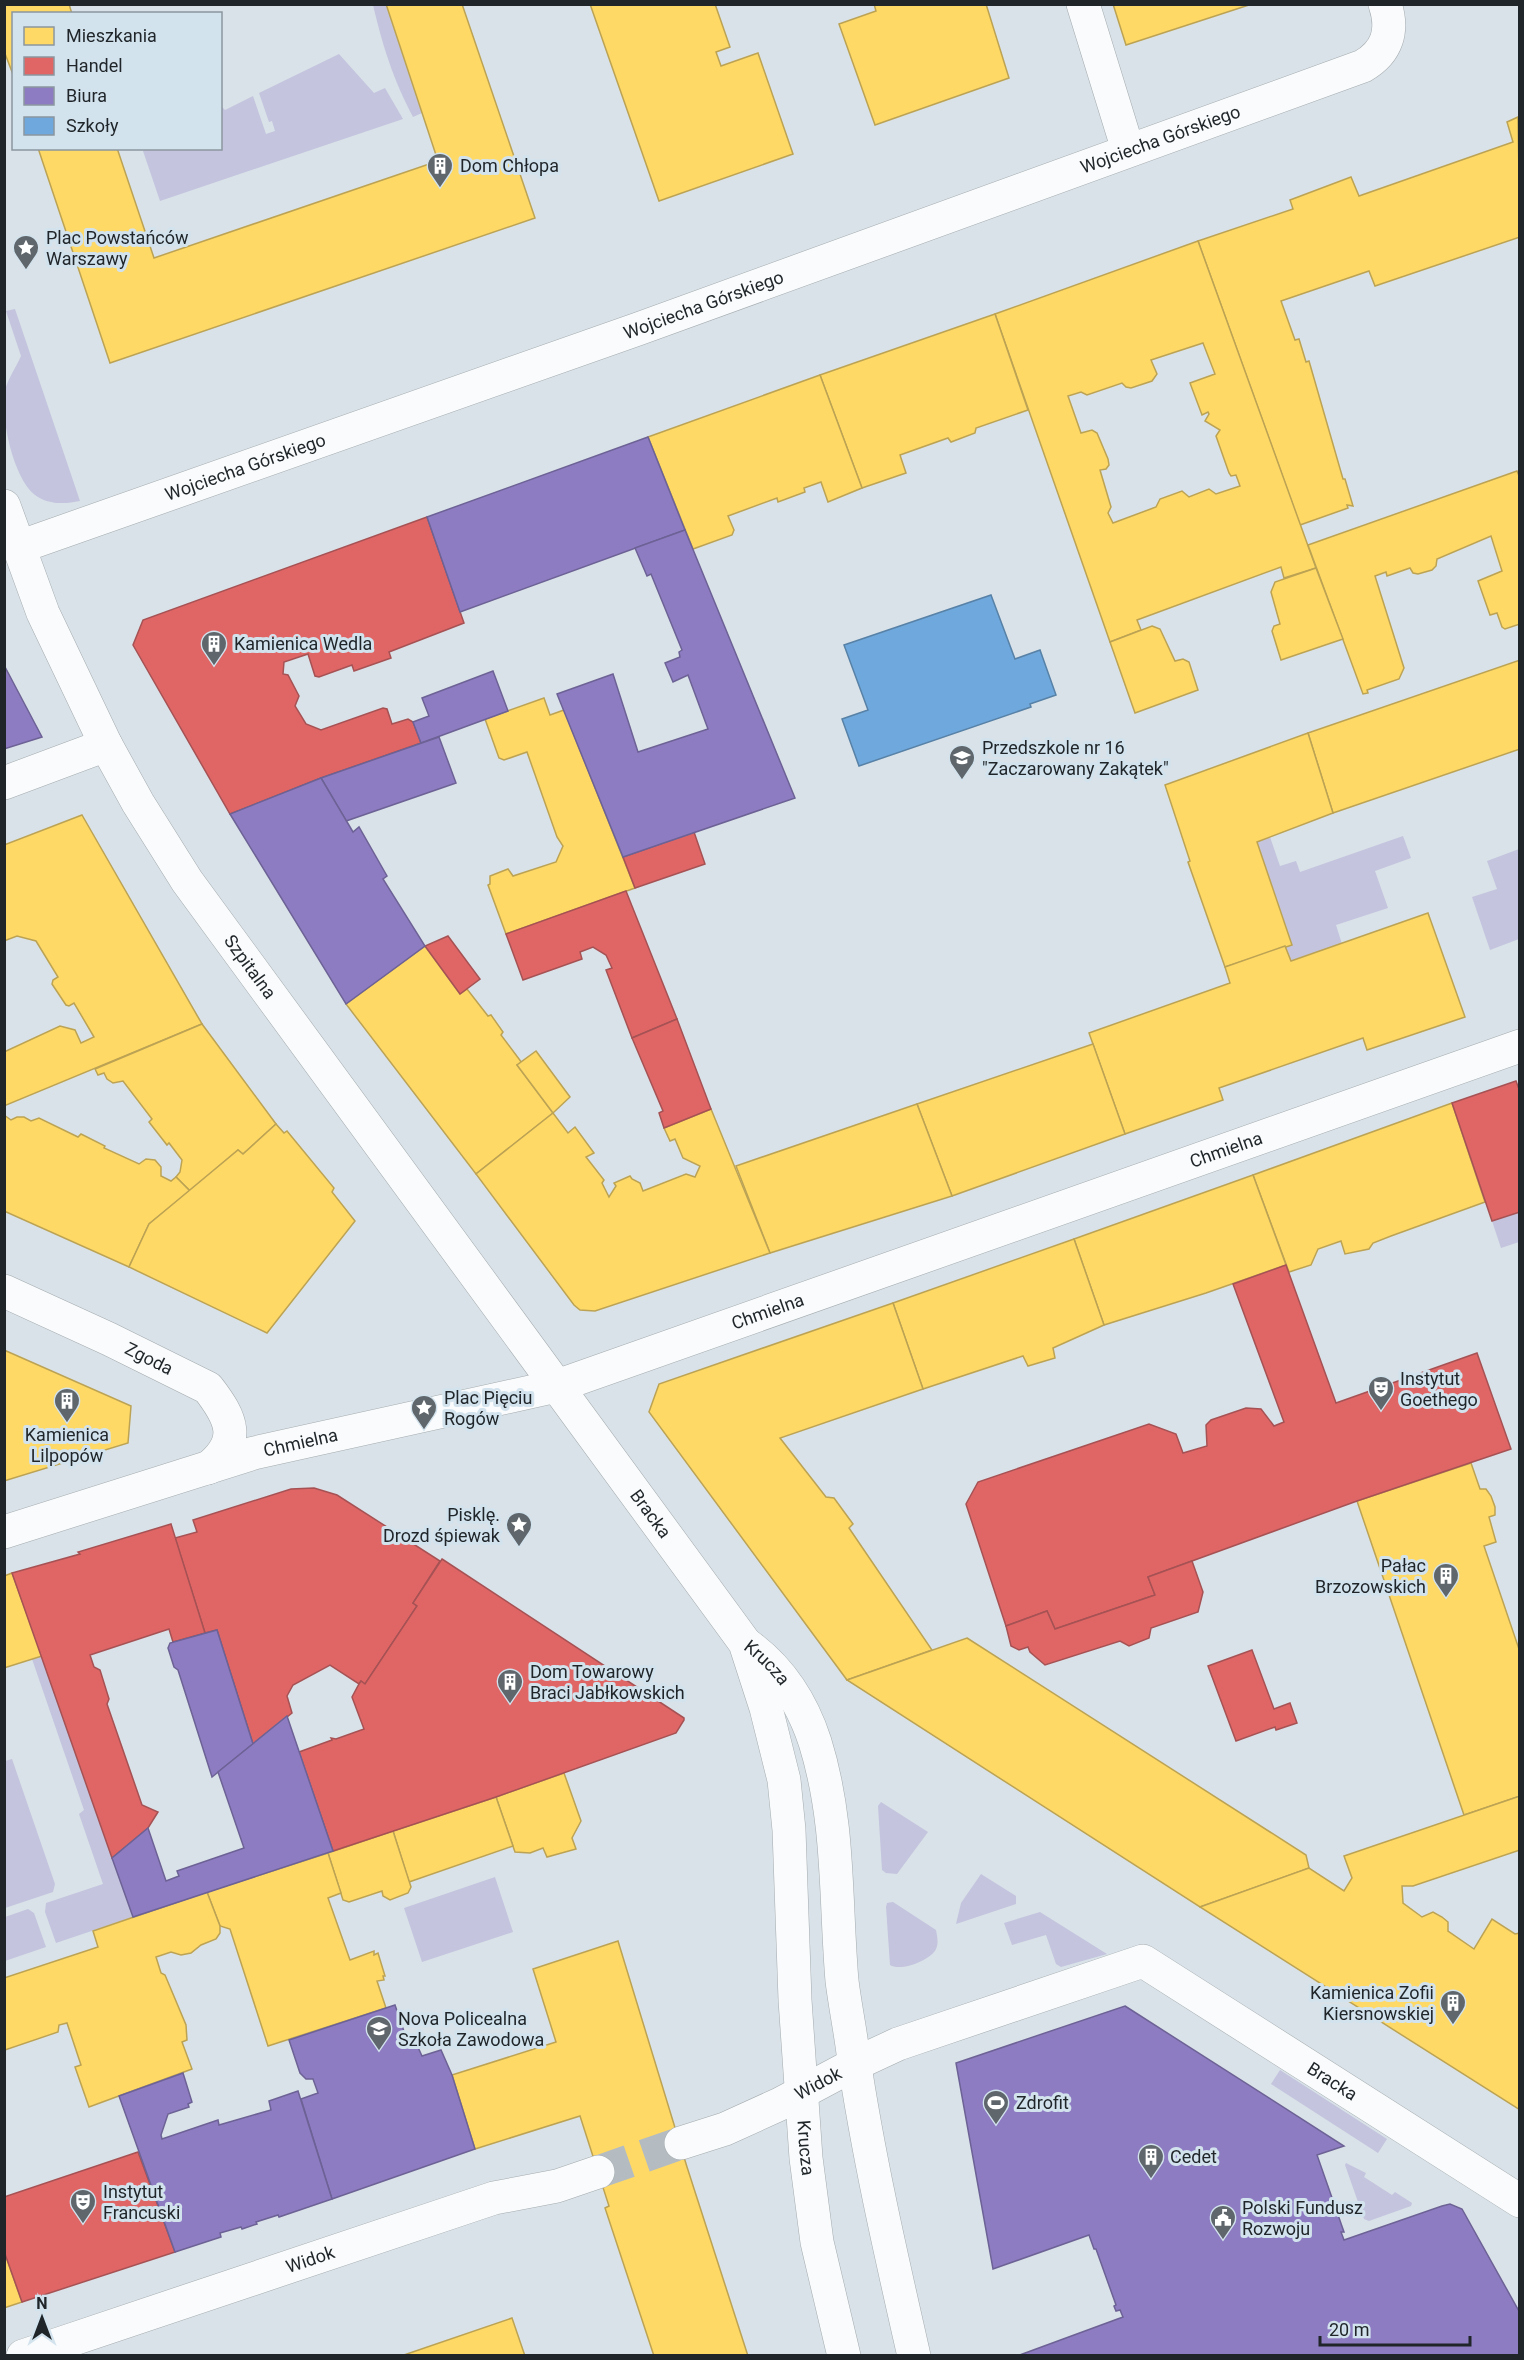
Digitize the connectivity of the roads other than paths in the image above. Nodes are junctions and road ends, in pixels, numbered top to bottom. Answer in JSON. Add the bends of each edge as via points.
{"nodes":[{"id":1,"x":1083,"y":4,"type":"edge"},
{"id":2,"x":1385,"y":4,"type":"edge"},
{"id":3,"x":1128,"y":150,"type":"junction"},
{"id":4,"x":5,"y":510,"type":"edge"},
{"id":5,"x":19,"y":547,"type":"junction"},
{"id":6,"x":106,"y":745,"type":"junction"},
{"id":7,"x":4,"y":783,"type":"edge"},
{"id":8,"x":1520,"y":1046,"type":"edge"},
{"id":9,"x":4,"y":1291,"type":"edge"},
{"id":10,"x":557,"y":1386,"type":"junction"},
{"id":11,"x":208,"y":1468,"type":"junction"},
{"id":12,"x":4,"y":1532,"type":"edge"},
{"id":13,"x":745,"y":1643,"type":"junction"},
{"id":14,"x":1143,"y":1961,"type":"joint"},
{"id":15,"x":855,"y":2064,"type":"junction"},
{"id":16,"x":800,"y":2094,"type":"junction"},
{"id":17,"x":681,"y":2144,"type":"tunnel mouth"},
{"id":18,"x":598,"y":2172,"type":"tunnel mouth"},
{"id":19,"x":1520,"y":2201,"type":"edge"},
{"id":20,"x":23,"y":2355,"type":"edge"},
{"id":21,"x":844,"y":2355,"type":"edge"},
{"id":22,"x":914,"y":2355,"type":"edge"}],
"edges":[{"from":1,"to":3,"type":"street"},
{"from":2,"to":3,"type":"street","name":"Wojciecha Górskiego","via":[[1390,29],[1383,49],[1363,66]]},
{"from":3,"to":5,"type":"street","name":"Wojciecha Górskiego","via":[[638,329]]},
{"from":4,"to":5,"type":"street","name":"Szpitalna"},
{"from":5,"to":6,"type":"street","name":"Szpitalna","via":[[43,613]]},
{"from":6,"to":7,"type":"street"},
{"from":6,"to":10,"type":"street","name":"Szpitalna","via":[[187,882]]},
{"from":8,"to":10,"type":"street","name":"Chmielna"},
{"from":9,"to":11,"type":"street","name":"Zgoda","via":[[208,1388],[230,1427],[230,1442],[221,1458]]},
{"from":10,"to":11,"type":"street","name":"Chmielna","via":[[254,1453]]},
{"from":10,"to":13,"type":"street","name":"Bracka"},
{"from":11,"to":12,"type":"street","name":"Chmielna"},
{"from":13,"to":15,"type":"street","name":"Krucza","via":[[763,1656],[788,1684],[814,1740],[827,1786],[834,1827],[843,1981]]},
{"from":13,"to":16,"type":"street","name":"Krucza","via":[[784,1780],[792,1877]]},
{"from":14,"to":15,"type":"street","name":"Widok","via":[[898,2044]]},
{"from":14,"to":19,"type":"street","name":"Bracka"},
{"from":15,"to":16,"type":"street","name":"Widok"},
{"from":15,"to":22,"type":"street","name":"Krucza","via":[[866,2136]]},
{"from":16,"to":17,"type":"street","name":"Widok"},
{"from":16,"to":21,"type":"street","name":"Krucza","via":[[818,2242]]},
{"from":18,"to":20,"type":"street","name":"Widok","via":[[557,2186],[494,2198]]}]}
